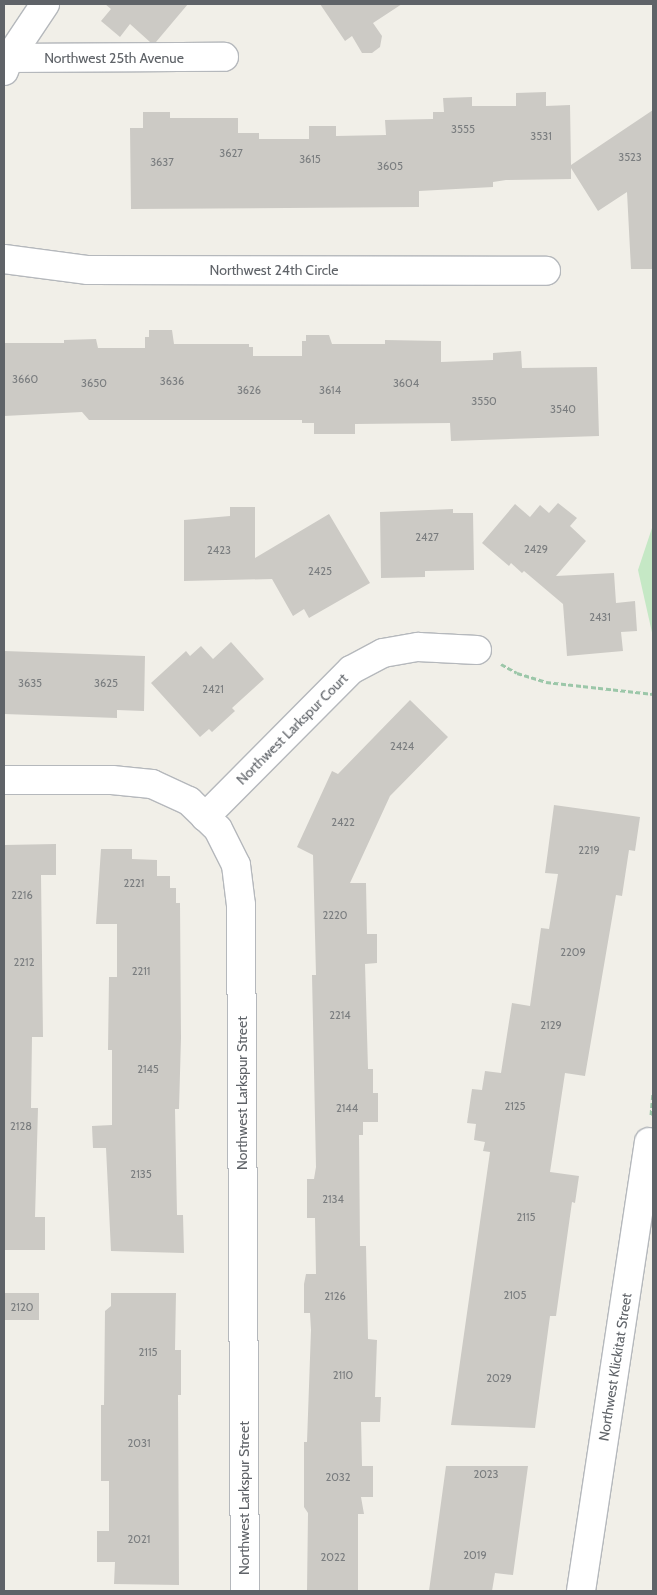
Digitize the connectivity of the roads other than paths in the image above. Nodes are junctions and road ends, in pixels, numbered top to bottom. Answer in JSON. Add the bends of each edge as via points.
{"nodes":[{"id":1,"x":45,"y":4,"type":"edge"},
{"id":2,"x":224,"y":57,"type":"dead end"},
{"id":3,"x":6,"y":63,"type":"edge"},
{"id":4,"x":4,"y":259,"type":"edge"},
{"id":5,"x":546,"y":271,"type":"dead end"},
{"id":6,"x":477,"y":650,"type":"road end"},
{"id":7,"x":4,"y":780,"type":"edge"},
{"id":8,"x":205,"y":817,"type":"junction"},
{"id":9,"x":648,"y":1142,"type":"dead end"},
{"id":10,"x":245,"y":1591,"type":"edge"},
{"id":11,"x":581,"y":1591,"type":"edge"}],
"edges":[{"from":1,"to":3,"type":"street"},
{"from":2,"to":3,"type":"street","name":"Northwest 25th Avenue"},
{"from":4,"to":5,"type":"street","name":"Northwest 24th Circle","via":[[88,270]]},
{"from":6,"to":8,"type":"street","name":"Northwest Larkspur Court","via":[[418,647],[383,653],[351,670]]},
{"from":7,"to":8,"type":"street","name":"Northwest Larkspur Street","via":[[112,780],[152,784],[189,801]]},
{"from":8,"to":10,"type":"street","name":"Northwest Larkspur Street","via":[[218,829],[236,865],[242,905]]},
{"from":9,"to":11,"type":"street","name":"Northwest Klickitat Street"}]}
